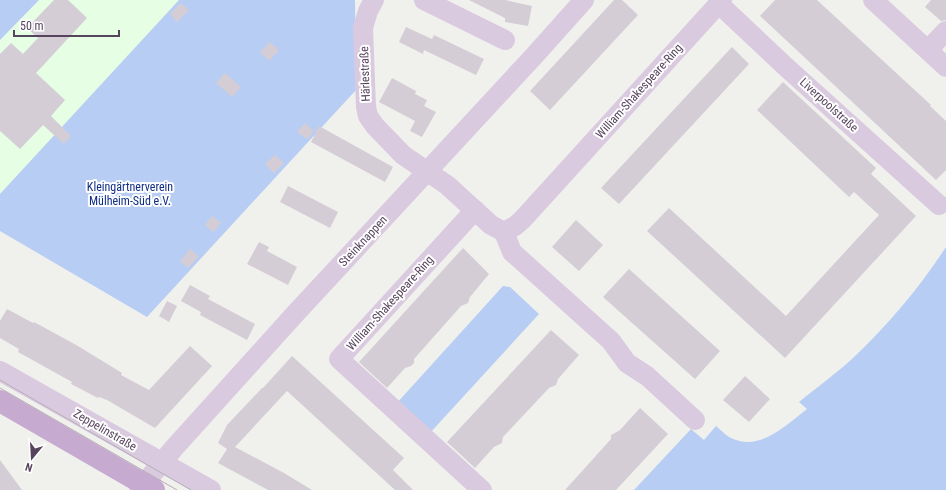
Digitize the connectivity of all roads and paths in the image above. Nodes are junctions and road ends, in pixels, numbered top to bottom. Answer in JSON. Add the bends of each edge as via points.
{"nodes":[{"id":1,"x":374,"y":0,"type":"edge"},
{"id":2,"x":424,"y":0,"type":"edge"},
{"id":3,"x":584,"y":0,"type":"edge"},
{"id":4,"x":873,"y":0,"type":"edge"},
{"id":5,"x":721,"y":2,"type":"edge"},
{"id":6,"x":946,"y":31,"type":"edge"},
{"id":7,"x":505,"y":40,"type":"dead end"},
{"id":8,"x":928,"y":50,"type":"junction"},
{"id":9,"x":946,"y":67,"type":"edge"},
{"id":10,"x":427,"y":171,"type":"junction"},
{"id":11,"x":939,"y":206,"type":"dead end"},
{"id":12,"x":475,"y":210,"type":"junction"},
{"id":13,"x":504,"y":232,"type":"junction"},
{"id":14,"x":0,"y":371,"type":"edge"},
{"id":15,"x":0,"y":402,"type":"edge"},
{"id":16,"x":695,"y":420,"type":"dead end"},
{"id":17,"x":162,"y":462,"type":"junction"},
{"id":18,"x":145,"y":488,"type":"edge"},
{"id":19,"x":211,"y":490,"type":"edge"},
{"id":20,"x":482,"y":490,"type":"edge"}],
"edges":[{"from":1,"to":10,"type":"street","name":"Härlestraße","via":[[364,28],[368,116],[403,155]]},
{"from":2,"to":7,"type":"street"},
{"from":3,"to":10,"type":"street","name":"Steinknappen"},
{"from":4,"to":8,"type":"street"},
{"from":5,"to":11,"type":"street","name":"Liverpoolstraße","via":[[786,67]]},
{"from":5,"to":13,"type":"street","name":"William-Shakespeare-Ring","via":[[527,215]]},
{"from":6,"to":8,"type":"street"},
{"from":8,"to":9,"type":"street"},
{"from":10,"to":12,"type":"street"},
{"from":10,"to":17,"type":"street","name":"Steinknappen"},
{"from":12,"to":13,"type":"street","via":[[491,225]]},
{"from":12,"to":20,"type":"street","name":"William-Shakespeare-Ring","via":[[339,359]]},
{"from":13,"to":16,"type":"street","via":[[512,252],[611,341],[627,363],[647,376]]},
{"from":14,"to":17,"type":"street","name":"Zeppelinstraße"},
{"from":15,"to":18,"type":"main road"},
{"from":17,"to":18,"type":"street","name":"Steinknappen"},
{"from":17,"to":19,"type":"street","name":"Zeppelinstraße"}]}
